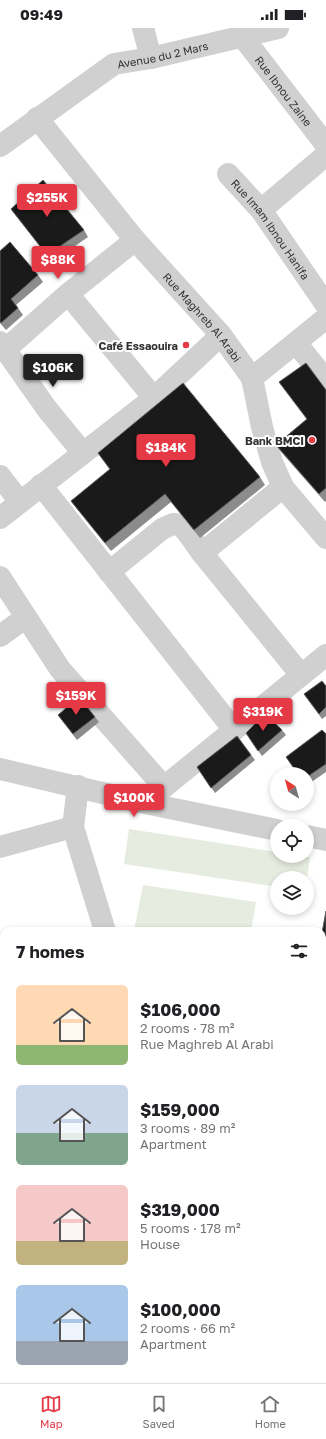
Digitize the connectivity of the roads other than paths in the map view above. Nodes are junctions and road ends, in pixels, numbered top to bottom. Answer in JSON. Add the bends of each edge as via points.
{"nodes":[{"id":1,"x":143,"y":28,"type":"edge"},
{"id":2,"x":278,"y":28,"type":"edge"},
{"id":3,"x":242,"y":36,"type":"junction"},
{"id":4,"x":151,"y":58,"type":"junction"},
{"id":5,"x":37,"y":118,"type":"junction"},
{"id":6,"x":326,"y":145,"type":"edge"},
{"id":7,"x":0,"y":146,"type":"edge"},
{"id":8,"x":326,"y":155,"type":"edge"},
{"id":9,"x":228,"y":174,"type":"dead end"},
{"id":10,"x":261,"y":210,"type":"junction"},
{"id":11,"x":136,"y":240,"type":"junction"},
{"id":12,"x":68,"y":294,"type":"junction"},
{"id":13,"x":326,"y":305,"type":"edge"},
{"id":14,"x":326,"y":318,"type":"edge"},
{"id":15,"x":222,"y":335,"type":"junction"},
{"id":16,"x":296,"y":343,"type":"junction"},
{"id":17,"x":3,"y":346,"type":"edge"},
{"id":18,"x":252,"y":378,"type":"junction"},
{"id":19,"x":326,"y":380,"type":"edge"},
{"id":20,"x":154,"y":398,"type":"junction"},
{"id":21,"x":83,"y":453,"type":"junction"},
{"id":22,"x":0,"y":476,"type":"edge"},
{"id":23,"x":41,"y":485,"type":"junction"},
{"id":24,"x":284,"y":487,"type":"junction"},
{"id":25,"x":20,"y":502,"type":"junction"},
{"id":26,"x":0,"y":518,"type":"edge"},
{"id":27,"x":322,"y":526,"type":"edge"},
{"id":28,"x":202,"y":553,"type":"junction"},
{"id":29,"x":109,"y":572,"type":"junction"},
{"id":30,"x":0,"y":577,"type":"edge"},
{"id":31,"x":26,"y":618,"type":"junction"},
{"id":32,"x":0,"y":636,"type":"edge"},
{"id":33,"x":326,"y":655,"type":"edge"},
{"id":34,"x":301,"y":675,"type":"junction"},
{"id":35,"x":234,"y":730,"type":"junction"},
{"id":36,"x":0,"y":769,"type":"edge"},
{"id":37,"x":78,"y":786,"type":"junction"},
{"id":38,"x":164,"y":787,"type":"junction"},
{"id":39,"x":145,"y":802,"type":"junction"},
{"id":40,"x":73,"y":828,"type":"junction"},
{"id":41,"x":270,"y":829,"type":"edge"},
{"id":42,"x":314,"y":837,"type":"edge"},
{"id":43,"x":326,"y":840,"type":"edge"},
{"id":44,"x":0,"y":848,"type":"edge"},
{"id":45,"x":104,"y":927,"type":"edge"}],
"edges":[{"from":1,"to":4,"type":"street"},
{"from":2,"to":3,"type":"street","name":"Avenue du 2 Mars"},
{"from":3,"to":4,"type":"street","name":"Avenue du 2 Mars"},
{"from":3,"to":6,"type":"street","name":"Rue Ibnou Zaine"},
{"from":4,"to":5,"type":"street","name":"Avenue du 2 Mars","via":[[114,64]]},
{"from":5,"to":7,"type":"street","name":"Avenue du 2 Mars"},
{"from":5,"to":11,"type":"street","name":"Rue Maghreb Al Arabi"},
{"from":8,"to":10,"type":"street"},
{"from":9,"to":10,"type":"street","name":"Rue Imam Ibnou Hanifa"},
{"from":10,"to":13,"type":"street","name":"Rue Imam Ibnou Hanifa"},
{"from":11,"to":12,"type":"street"},
{"from":11,"to":15,"type":"street","name":"Rue Maghreb Al Arabi"},
{"from":12,"to":17,"type":"street"},
{"from":12,"to":20,"type":"street"},
{"from":14,"to":16,"type":"street"},
{"from":15,"to":18,"type":"street","name":"Rue Maghreb Al Arabi"},
{"from":15,"to":20,"type":"street"},
{"from":16,"to":18,"type":"street"},
{"from":16,"to":19,"type":"street"},
{"from":17,"to":21,"type":"street"},
{"from":18,"to":24,"type":"street","name":"Rue Maghreb Al Arabi","via":[[262,428],[272,462]]},
{"from":20,"to":21,"type":"street"},
{"from":21,"to":23,"type":"street"},
{"from":22,"to":25,"type":"street"},
{"from":23,"to":25,"type":"street"},
{"from":23,"to":29,"type":"street"},
{"from":24,"to":27,"type":"street","name":"Rue Maghreb Al Arabi"},
{"from":24,"to":28,"type":"street"},
{"from":25,"to":26,"type":"street"},
{"from":28,"to":29,"type":"street","via":[[187,532],[180,525],[173,524],[162,529]]},
{"from":28,"to":34,"type":"street"},
{"from":29,"to":35,"type":"street"},
{"from":30,"to":31,"type":"street"},
{"from":31,"to":32,"type":"street"},
{"from":31,"to":38,"type":"street","via":[[60,669]]},
{"from":33,"to":34,"type":"street"},
{"from":34,"to":35,"type":"street"},
{"from":35,"to":38,"type":"street"},
{"from":36,"to":37,"type":"street"},
{"from":37,"to":39,"type":"street"},
{"from":37,"to":40,"type":"street"},
{"from":38,"to":39,"type":"street"},
{"from":39,"to":41,"type":"street"},
{"from":40,"to":44,"type":"street"},
{"from":40,"to":45,"type":"street"},
{"from":42,"to":43,"type":"street"}]}
